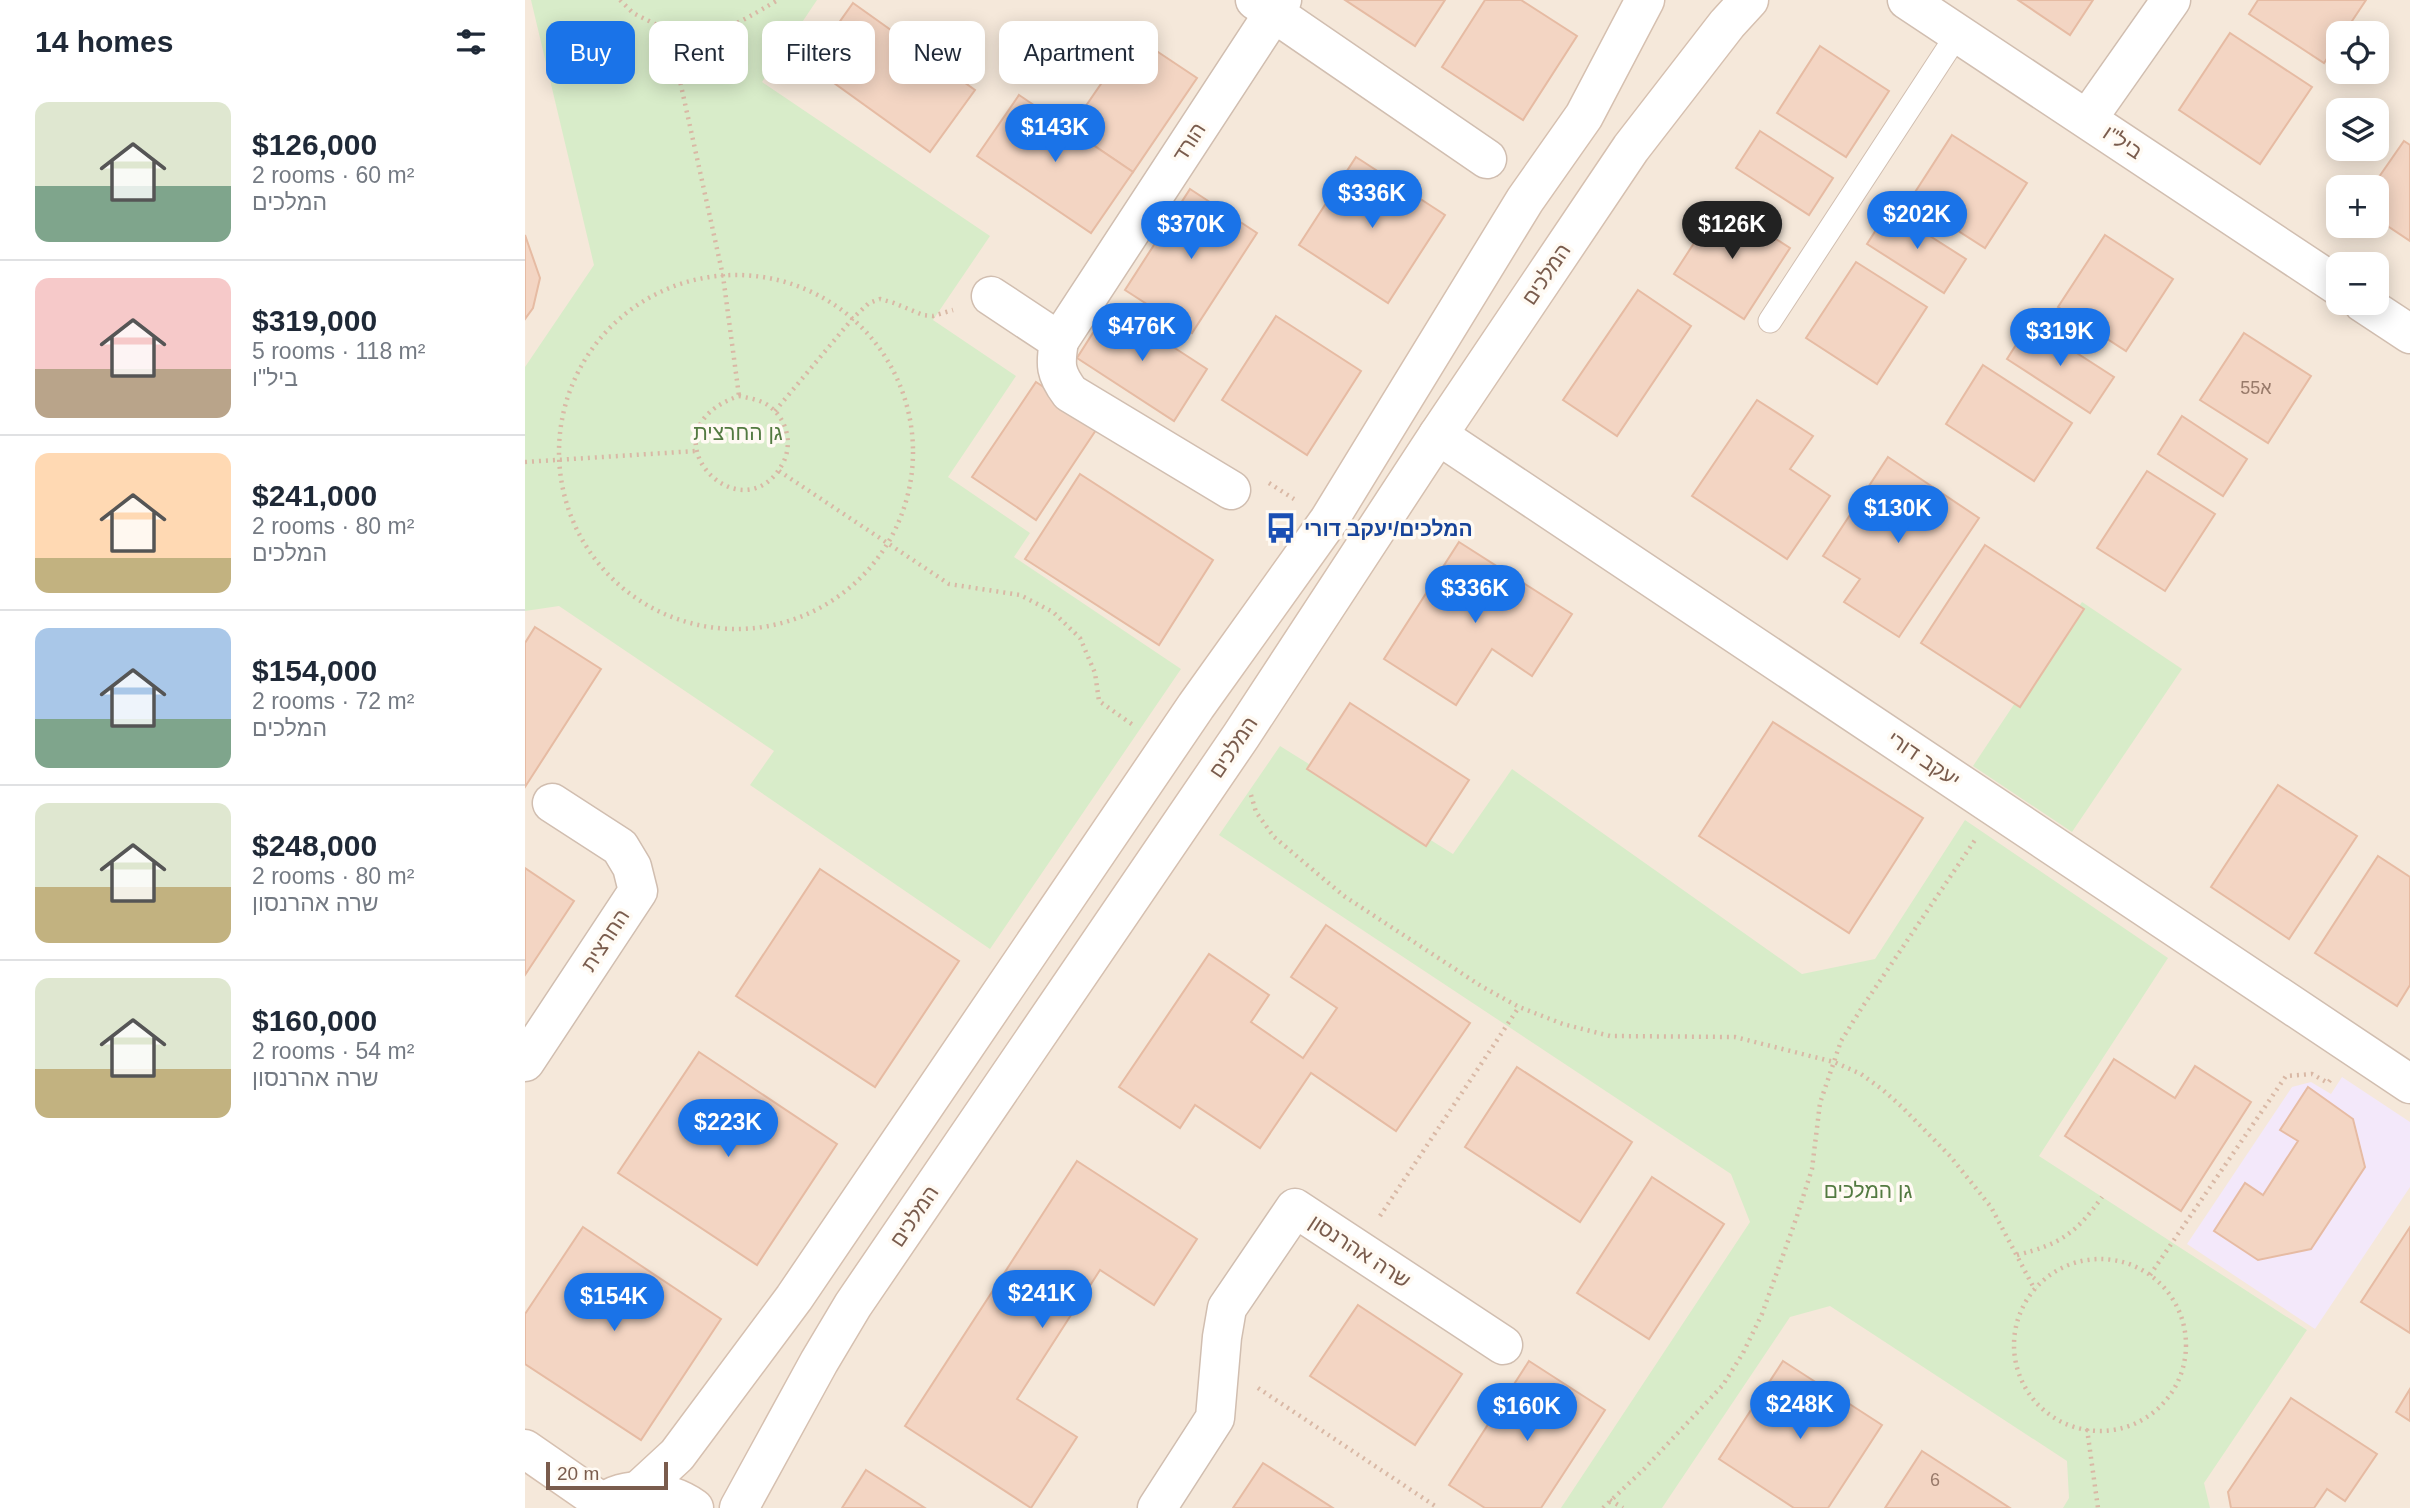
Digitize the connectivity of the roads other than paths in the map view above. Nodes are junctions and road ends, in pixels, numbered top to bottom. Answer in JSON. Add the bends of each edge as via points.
{"nodes":[{"id":1,"x":1645,"y":0,"type":"edge"},
{"id":2,"x":1749,"y":0,"type":"edge"},
{"id":3,"x":1907,"y":0,"type":"edge"},
{"id":4,"x":2171,"y":0,"type":"edge"},
{"id":5,"x":1270,"y":4,"type":"edge"},
{"id":6,"x":1958,"y":35,"type":"junction"},
{"id":7,"x":2088,"y":118,"type":"junction"},
{"id":8,"x":1487,"y":159,"type":"dead end"},
{"id":9,"x":2326,"y":278,"type":"edge"},
{"id":10,"x":991,"y":296,"type":"road end"},
{"id":11,"x":2381,"y":315,"type":"edge"},
{"id":12,"x":1770,"y":321,"type":"dead end"},
{"id":13,"x":2410,"y":334,"type":"edge"},
{"id":14,"x":1059,"y":341,"type":"junction"},
{"id":15,"x":1437,"y":435,"type":"junction"},
{"id":16,"x":1231,"y":490,"type":"dead end"},
{"id":17,"x":552,"y":803,"type":"dead end"},
{"id":18,"x":525,"y":1062,"type":"edge"},
{"id":19,"x":2410,"y":1084,"type":"edge"},
{"id":20,"x":1503,"y":1345,"type":"dead end"},
{"id":21,"x":525,"y":1449,"type":"edge"},
{"id":22,"x":613,"y":1501,"type":"edge"},
{"id":23,"x":694,"y":1508,"type":"edge"},
{"id":24,"x":739,"y":1508,"type":"edge"},
{"id":25,"x":1157,"y":1508,"type":"edge"}],
"edges":[{"from":1,"to":22,"type":"street","via":[[1584,116],[1525,200],[1329,520],[1188,718],[794,1298],[677,1455]]},
{"from":2,"to":15,"type":"street","name":"המלכים","via":[[1631,148]]},
{"from":3,"to":6,"type":"street","name":"ביל\"ו"},
{"from":4,"to":7,"type":"street"},
{"from":5,"to":8,"type":"street","name":"הורד"},
{"from":5,"to":14,"type":"street","name":"הורד"},
{"from":6,"to":7,"type":"street","name":"ביל\"ו"},
{"from":6,"to":12,"type":"lane"},
{"from":7,"to":9,"type":"street","name":"ביל\"ו"},
{"from":10,"to":14,"type":"street"},
{"from":11,"to":13,"type":"street"},
{"from":14,"to":16,"type":"street","via":[[1058,377],[1070,393]]},
{"from":15,"to":19,"type":"street","name":"יעקב דורי"},
{"from":15,"to":24,"type":"street","name":"המלכים","via":[[1241,736],[853,1305]]},
{"from":17,"to":18,"type":"street","name":"החרצית","via":[[620,847],[632,867],[638,891]]},
{"from":20,"to":25,"type":"street","name":"שרה אהרנסון","via":[[1295,1208],[1227,1308],[1215,1418]]},
{"from":21,"to":22,"type":"street"},
{"from":22,"to":23,"type":"street","via":[[657,1492]]}]}
